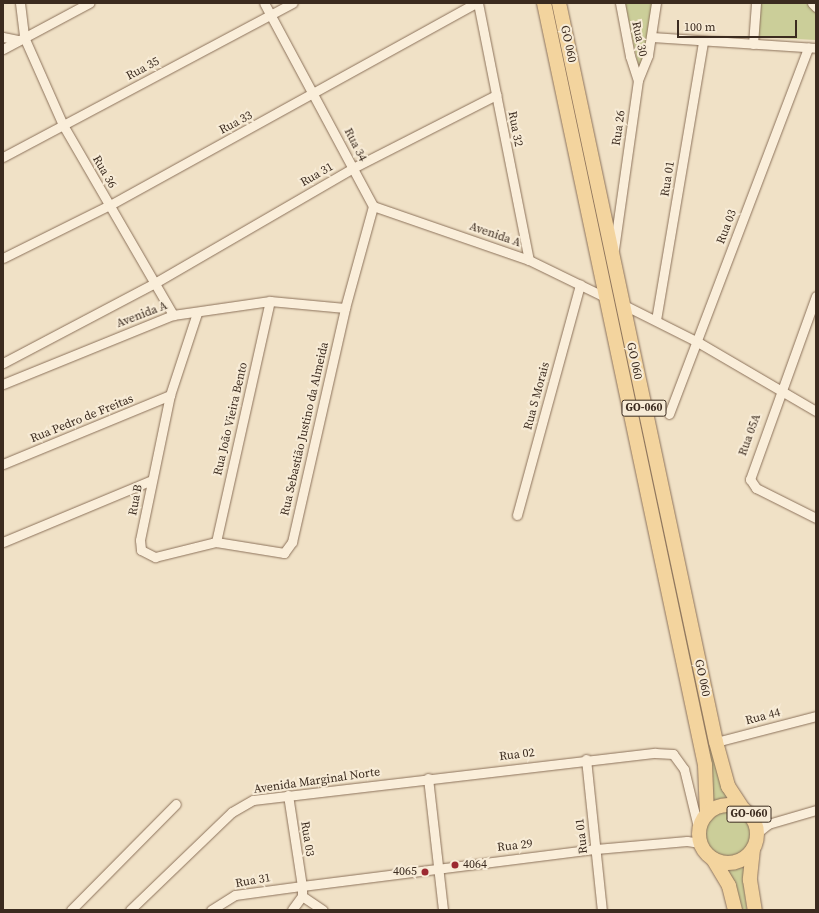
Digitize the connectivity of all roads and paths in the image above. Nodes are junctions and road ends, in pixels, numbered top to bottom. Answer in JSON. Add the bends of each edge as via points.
{"nodes":[{"id":1,"x":20,"y":3,"type":"edge"},
{"id":2,"x":89,"y":3,"type":"edge"},
{"id":3,"x":264,"y":3,"type":"edge"},
{"id":4,"x":293,"y":3,"type":"edge"},
{"id":5,"x":477,"y":3,"type":"edge"},
{"id":6,"x":544,"y":3,"type":"edge"},
{"id":7,"x":559,"y":3,"type":"edge"},
{"id":8,"x":620,"y":3,"type":"edge"},
{"id":9,"x":656,"y":3,"type":"edge"},
{"id":10,"x":756,"y":3,"type":"edge"},
{"id":11,"x":812,"y":3,"type":"edge"},
{"id":12,"x":816,"y":7,"type":"edge"},
{"id":13,"x":270,"y":15,"type":"junction"},
{"id":14,"x":3,"y":37,"type":"edge"},
{"id":15,"x":652,"y":37,"type":"junction"},
{"id":16,"x":22,"y":38,"type":"junction"},
{"id":17,"x":703,"y":41,"type":"junction"},
{"id":18,"x":753,"y":44,"type":"junction"},
{"id":19,"x":812,"y":48,"type":"edge"},
{"id":20,"x":3,"y":49,"type":"edge"},
{"id":21,"x":638,"y":80,"type":"junction"},
{"id":22,"x":316,"y":94,"type":"junction"},
{"id":23,"x":496,"y":95,"type":"junction"},
{"id":24,"x":63,"y":125,"type":"junction"},
{"id":25,"x":3,"y":157,"type":"edge"},
{"id":26,"x":353,"y":168,"type":"junction"},
{"id":27,"x":110,"y":205,"type":"junction"},
{"id":28,"x":373,"y":206,"type":"junction"},
{"id":29,"x":3,"y":258,"type":"edge"},
{"id":30,"x":613,"y":258,"type":"junction"},
{"id":31,"x":529,"y":260,"type":"junction"},
{"id":32,"x":153,"y":284,"type":"junction"},
{"id":33,"x":580,"y":284,"type":"junction"},
{"id":34,"x":816,"y":296,"type":"edge"},
{"id":35,"x":606,"y":297,"type":"junction"},
{"id":36,"x":270,"y":301,"type":"junction"},
{"id":37,"x":622,"y":304,"type":"junction"},
{"id":38,"x":345,"y":308,"type":"junction"},
{"id":39,"x":197,"y":313,"type":"junction"},
{"id":40,"x":174,"y":315,"type":"junction"},
{"id":41,"x":656,"y":320,"type":"junction"},
{"id":42,"x":696,"y":341,"type":"junction"},
{"id":43,"x":3,"y":363,"type":"edge"},
{"id":44,"x":3,"y":384,"type":"edge"},
{"id":45,"x":780,"y":389,"type":"junction"},
{"id":46,"x":170,"y":395,"type":"junction"},
{"id":47,"x":816,"y":412,"type":"edge"},
{"id":48,"x":669,"y":414,"type":"dead end"},
{"id":49,"x":3,"y":464,"type":"edge"},
{"id":50,"x":152,"y":480,"type":"junction"},
{"id":51,"x":517,"y":515,"type":"dead end"},
{"id":52,"x":816,"y":518,"type":"edge"},
{"id":53,"x":3,"y":542,"type":"edge"},
{"id":54,"x":216,"y":542,"type":"junction"},
{"id":55,"x":284,"y":553,"type":"joint"},
{"id":56,"x":816,"y":716,"type":"edge"},
{"id":57,"x":716,"y":742,"type":"junction"},
{"id":58,"x":586,"y":758,"type":"junction"},
{"id":59,"x":428,"y":778,"type":"junction"},
{"id":60,"x":288,"y":795,"type":"junction"},
{"id":61,"x":176,"y":804,"type":"dead end"},
{"id":62,"x":743,"y":809,"type":"junction"},
{"id":63,"x":816,"y":810,"type":"edge"},
{"id":64,"x":760,"y":826,"type":"junction"},
{"id":65,"x":698,"y":829,"type":"junction"},
{"id":66,"x":596,"y":849,"type":"junction"},
{"id":67,"x":753,"y":849,"type":"junction"},
{"id":68,"x":713,"y":859,"type":"junction"},
{"id":69,"x":436,"y":867,"type":"junction"},
{"id":70,"x":302,"y":886,"type":"junction"},
{"id":71,"x":302,"y":896,"type":"junction"},
{"id":72,"x":71,"y":910,"type":"edge"},
{"id":73,"x":130,"y":910,"type":"edge"},
{"id":74,"x":211,"y":910,"type":"edge"},
{"id":75,"x":292,"y":910,"type":"edge"},
{"id":76,"x":322,"y":910,"type":"edge"},
{"id":77,"x":443,"y":910,"type":"edge"},
{"id":78,"x":602,"y":910,"type":"edge"},
{"id":79,"x":735,"y":910,"type":"edge"},
{"id":80,"x":755,"y":910,"type":"edge"}],
"edges":[{"from":1,"to":16,"type":"street","name":"Rua 36"},
{"from":2,"to":16,"type":"street"},
{"from":3,"to":13,"type":"street","name":"Rua 34"},
{"from":4,"to":13,"type":"street","name":"Rua 35"},
{"from":5,"to":22,"type":"street","name":"Rua 33"},
{"from":5,"to":23,"type":"street","name":"Rua 32"},
{"from":6,"to":35,"type":"main road","name":"GO 060","number":"GO-060"},
{"from":7,"to":30,"type":"main road","name":"GO 060","number":"GO-060"},
{"from":8,"to":21,"type":"street","name":"Rua 30","via":[[630,56]]},
{"from":9,"to":15,"type":"street","name":"Rua 26"},
{"from":10,"to":18,"type":"street"},
{"from":11,"to":12,"type":"street"},
{"from":13,"to":22,"type":"street","name":"Rua 34"},
{"from":13,"to":24,"type":"street","name":"Rua 35"},
{"from":14,"to":16,"type":"street"},
{"from":15,"to":17,"type":"street"},
{"from":15,"to":21,"type":"street","name":"Rua 26"},
{"from":16,"to":20,"type":"street"},
{"from":16,"to":24,"type":"street","name":"Rua 36"},
{"from":17,"to":18,"type":"street"},
{"from":17,"to":41,"type":"street","name":"Rua 01"},
{"from":18,"to":19,"type":"street"},
{"from":19,"to":42,"type":"street","name":"Rua 03"},
{"from":21,"to":30,"type":"street","name":"Rua 26"},
{"from":22,"to":26,"type":"street","name":"Rua 34"},
{"from":22,"to":27,"type":"street","name":"Rua 33"},
{"from":23,"to":26,"type":"street","name":"Rua 31"},
{"from":23,"to":31,"type":"street","name":"Rua 32"},
{"from":24,"to":25,"type":"street","name":"Rua 35"},
{"from":24,"to":27,"type":"street","name":"Rua 36"},
{"from":26,"to":28,"type":"street","name":"Rua 34"},
{"from":26,"to":32,"type":"street","name":"Rua 31"},
{"from":27,"to":29,"type":"street","name":"Rua 33"},
{"from":27,"to":32,"type":"street","name":"Rua 36"},
{"from":28,"to":31,"type":"street","name":"Avenida A"},
{"from":28,"to":38,"type":"street"},
{"from":30,"to":37,"type":"main road","name":"GO 060","number":"GO-060"},
{"from":31,"to":33,"type":"street","name":"Avenida A"},
{"from":32,"to":40,"type":"street","name":"Rua 36"},
{"from":32,"to":43,"type":"street","name":"Avenida A"},
{"from":33,"to":35,"type":"street","name":"Avenida A"},
{"from":33,"to":51,"type":"street","name":"Rua S Morais"},
{"from":34,"to":45,"type":"street","name":"Rua 05A"},
{"from":35,"to":65,"type":"main road","name":"GO 060","number":"GO-060","via":[[705,765]]},
{"from":36,"to":38,"type":"street","name":"Avenida A"},
{"from":36,"to":39,"type":"street","name":"Avenida A"},
{"from":36,"to":54,"type":"street","name":"Rua João Vieira Bento"},
{"from":37,"to":41,"type":"street"},
{"from":37,"to":57,"type":"main road","name":"GO 060","number":"GO-060"},
{"from":38,"to":55,"type":"street","name":"Rua Sebastião Justino da Almeida","via":[[292,542]]},
{"from":39,"to":40,"type":"street","name":"Avenida A"},
{"from":39,"to":46,"type":"street","name":"Rua B"},
{"from":40,"to":44,"type":"street","name":"Avenida A"},
{"from":41,"to":42,"type":"street"},
{"from":42,"to":45,"type":"street"},
{"from":42,"to":48,"type":"street","name":"Rua 03"},
{"from":45,"to":47,"type":"street"},
{"from":45,"to":52,"type":"street","name":"Rua 05A","via":[[751,469],[750,479],[756,488]]},
{"from":46,"to":49,"type":"street","name":"Rua Pedro de Freitas"},
{"from":46,"to":50,"type":"street","name":"Rua B"},
{"from":50,"to":53,"type":"street"},
{"from":50,"to":54,"type":"street","name":"Rua B","via":[[141,550],[155,557]]},
{"from":54,"to":55,"type":"street","name":"Rua B"},
{"from":56,"to":57,"type":"street","name":"Rua 44"},
{"from":57,"to":62,"type":"main road","name":"GO 060","number":"GO-060","via":[[728,786]]},
{"from":58,"to":59,"type":"street","name":"Rua 02"},
{"from":58,"to":65,"type":"street","name":"Rua 02","via":[[673,754],[684,769]]},
{"from":58,"to":66,"type":"street","name":"Rua 01"},
{"from":59,"to":60,"type":"street","name":"Avenida Marginal Norte"},
{"from":59,"to":69,"type":"street"},
{"from":60,"to":70,"type":"street","name":"Rua 03"},
{"from":60,"to":73,"type":"street","name":"Avenida Marginal Norte","via":[[253,800],[232,812]]},
{"from":61,"to":72,"type":"street"},
{"from":62,"to":64,"type":"main road","number":"GO-060"},
{"from":62,"to":65,"type":"main road","number":"GO-060","via":[[726,805]]},
{"from":63,"to":64,"type":"street"},
{"from":64,"to":67,"type":"main road","number":"GO-060"},
{"from":65,"to":66,"type":"street","name":"Rua 29"},
{"from":65,"to":68,"type":"main road"},
{"from":66,"to":69,"type":"street","name":"Rua 29"},
{"from":66,"to":78,"type":"street","name":"Rua 01"},
{"from":67,"to":68,"type":"main road","via":[[740,861],[731,863]]},
{"from":67,"to":80,"type":"main road","number":"GO-060","via":[[750,880]]},
{"from":68,"to":79,"type":"main road","via":[[729,886]]},
{"from":69,"to":70,"type":"street","name":"Rua 29"},
{"from":69,"to":77,"type":"street"},
{"from":70,"to":71,"type":"street"},
{"from":70,"to":74,"type":"street","name":"Rua 31","via":[[235,895]]},
{"from":71,"to":75,"type":"street"},
{"from":71,"to":76,"type":"street"}]}
